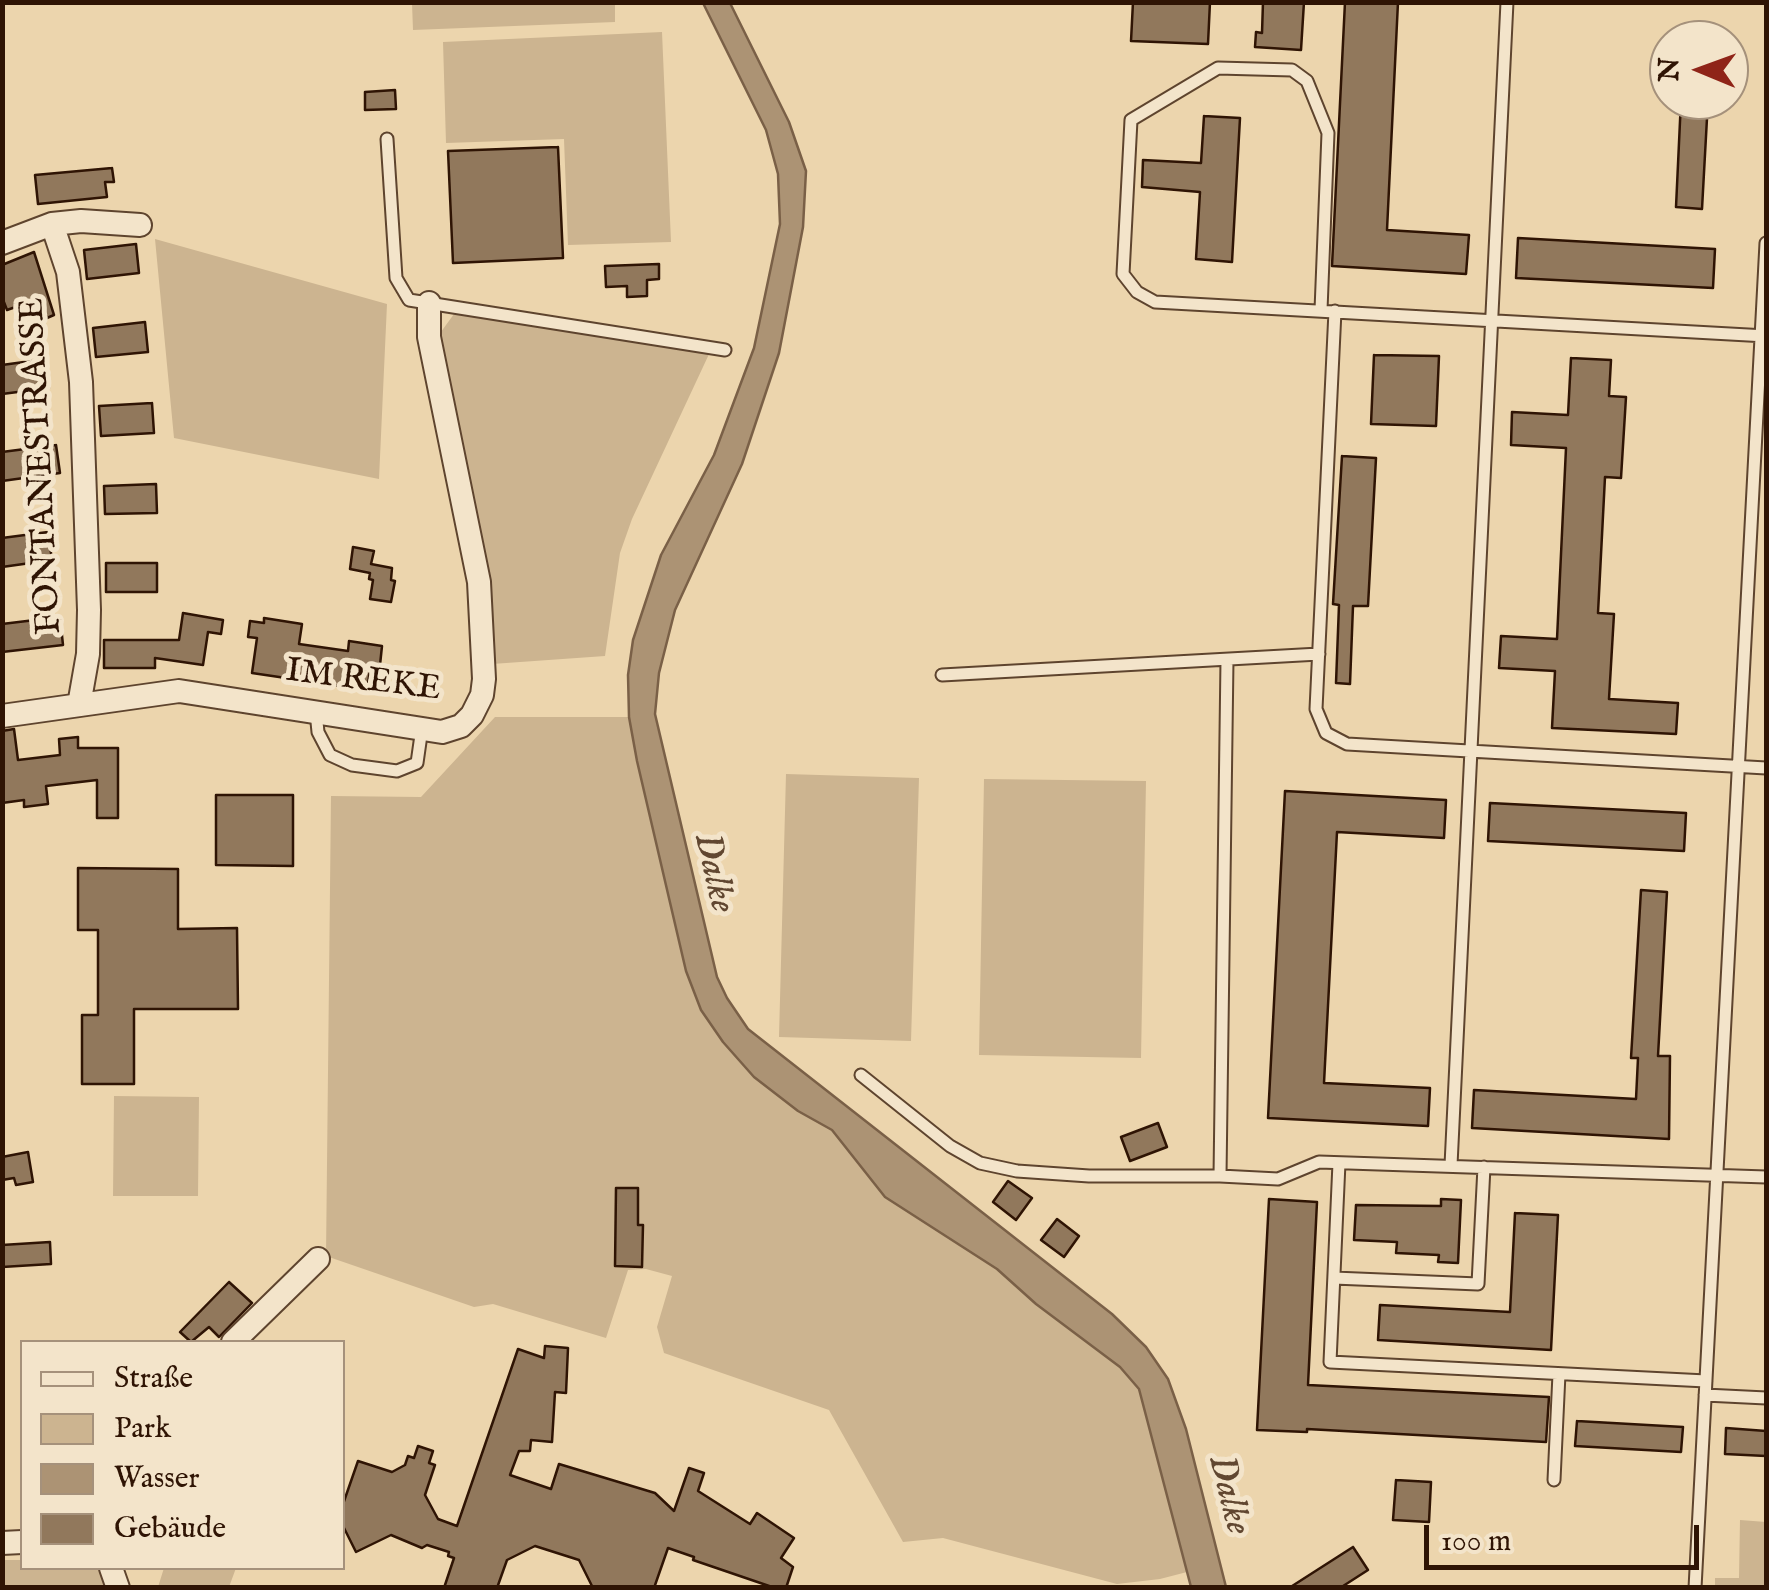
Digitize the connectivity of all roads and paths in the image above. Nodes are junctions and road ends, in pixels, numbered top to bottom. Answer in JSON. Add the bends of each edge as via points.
{"nodes":[{"id":1,"x":1506,"y":2,"type":"edge"},
{"id":2,"x":387,"y":138,"type":"dead end"},
{"id":3,"x":52,"y":224,"type":"junction"},
{"id":4,"x":140,"y":225,"type":"dead end"},
{"id":5,"x":1766,"y":243,"type":"edge"},
{"id":6,"x":2,"y":244,"type":"edge"},
{"id":7,"x":429,"y":303,"type":"junction"},
{"id":8,"x":1321,"y":310,"type":"junction"},
{"id":9,"x":1335,"y":311,"type":"junction"},
{"id":10,"x":1491,"y":323,"type":"junction"},
{"id":11,"x":1764,"y":336,"type":"edge"},
{"id":12,"x":725,"y":350,"type":"dead end"},
{"id":13,"x":1319,"y":654,"type":"junction"},
{"id":14,"x":1227,"y":660,"type":"junction"},
{"id":15,"x":942,"y":675,"type":"dead end"},
{"id":16,"x":79,"y":705,"type":"junction"},
{"id":17,"x":316,"y":712,"type":"junction"},
{"id":18,"x":2,"y":716,"type":"edge"},
{"id":19,"x":422,"y":728,"type":"junction"},
{"id":20,"x":1469,"y":752,"type":"junction"},
{"id":21,"x":1740,"y":766,"type":"junction"},
{"id":22,"x":1766,"y":768,"type":"edge"},
{"id":23,"x":862,"y":1075,"type":"dead end"},
{"id":24,"x":1339,"y":1163,"type":"junction"},
{"id":25,"x":1451,"y":1165,"type":"junction"},
{"id":26,"x":1484,"y":1166,"type":"junction"},
{"id":27,"x":1717,"y":1174,"type":"junction"},
{"id":28,"x":1220,"y":1176,"type":"junction"},
{"id":29,"x":1766,"y":1178,"type":"edge"},
{"id":30,"x":318,"y":1259,"type":"dead end"},
{"id":31,"x":1334,"y":1278,"type":"junction"},
{"id":32,"x":235,"y":1340,"type":"edge"},
{"id":33,"x":1559,"y":1374,"type":"junction"},
{"id":34,"x":1706,"y":1382,"type":"junction"},
{"id":35,"x":1705,"y":1396,"type":"junction"},
{"id":36,"x":1766,"y":1398,"type":"edge"},
{"id":37,"x":1554,"y":1480,"type":"dead end"},
{"id":38,"x":1695,"y":1588,"type":"edge"}],
"edges":[{"from":1,"to":10,"type":"lane"},
{"from":2,"to":7,"type":"lane","via":[[396,278],[409,300]]},
{"from":3,"to":4,"type":"street"},
{"from":3,"to":6,"type":"street"},
{"from":3,"to":16,"type":"street","name":"FONTANESTRASSE","via":[[68,272],[81,382],[89,610]]},
{"from":5,"to":11,"type":"lane"},
{"from":7,"to":12,"type":"lane"},
{"from":7,"to":19,"type":"street","name":"IM REKE","via":[[429,337],[479,582],[484,680],[472,715],[460,726],[442,732]]},
{"from":8,"to":8,"type":"lane","via":[[1155,302],[1136,292],[1122,274],[1131,120],[1218,68],[1292,70],[1307,81],[1328,134]]},
{"from":8,"to":9,"type":"lane"},
{"from":9,"to":10,"type":"lane"},
{"from":9,"to":13,"type":"lane"},
{"from":10,"to":11,"type":"lane"},
{"from":10,"to":20,"type":"lane"},
{"from":11,"to":21,"type":"lane"},
{"from":13,"to":14,"type":"lane"},
{"from":13,"to":20,"type":"lane","via":[[1316,708],[1326,733],[1346,744]]},
{"from":14,"to":15,"type":"lane"},
{"from":14,"to":28,"type":"lane"},
{"from":16,"to":17,"type":"street","name":"IM REKE","via":[[179,691]]},
{"from":16,"to":18,"type":"street","name":"IM REKE"},
{"from":17,"to":19,"type":"street","name":"IM REKE"},
{"from":17,"to":19,"type":"lane","via":[[330,754],[352,766],[397,771],[417,763]]},
{"from":20,"to":21,"type":"lane"},
{"from":20,"to":25,"type":"lane"},
{"from":21,"to":22,"type":"lane"},
{"from":21,"to":27,"type":"lane"},
{"from":23,"to":28,"type":"lane","via":[[980,1163],[1071,1174]]},
{"from":24,"to":25,"type":"lane"},
{"from":24,"to":28,"type":"lane","via":[[1319,1162],[1278,1178]]},
{"from":24,"to":31,"type":"lane"},
{"from":25,"to":26,"type":"lane"},
{"from":26,"to":27,"type":"lane"},
{"from":26,"to":31,"type":"lane","via":[[1478,1284]]},
{"from":27,"to":29,"type":"lane"},
{"from":27,"to":34,"type":"lane"},
{"from":30,"to":32,"type":"street"},
{"from":31,"to":33,"type":"lane","via":[[1330,1362]]},
{"from":33,"to":34,"type":"lane"},
{"from":33,"to":37,"type":"lane"},
{"from":34,"to":35,"type":"lane"},
{"from":35,"to":36,"type":"lane"},
{"from":35,"to":38,"type":"lane"}]}
